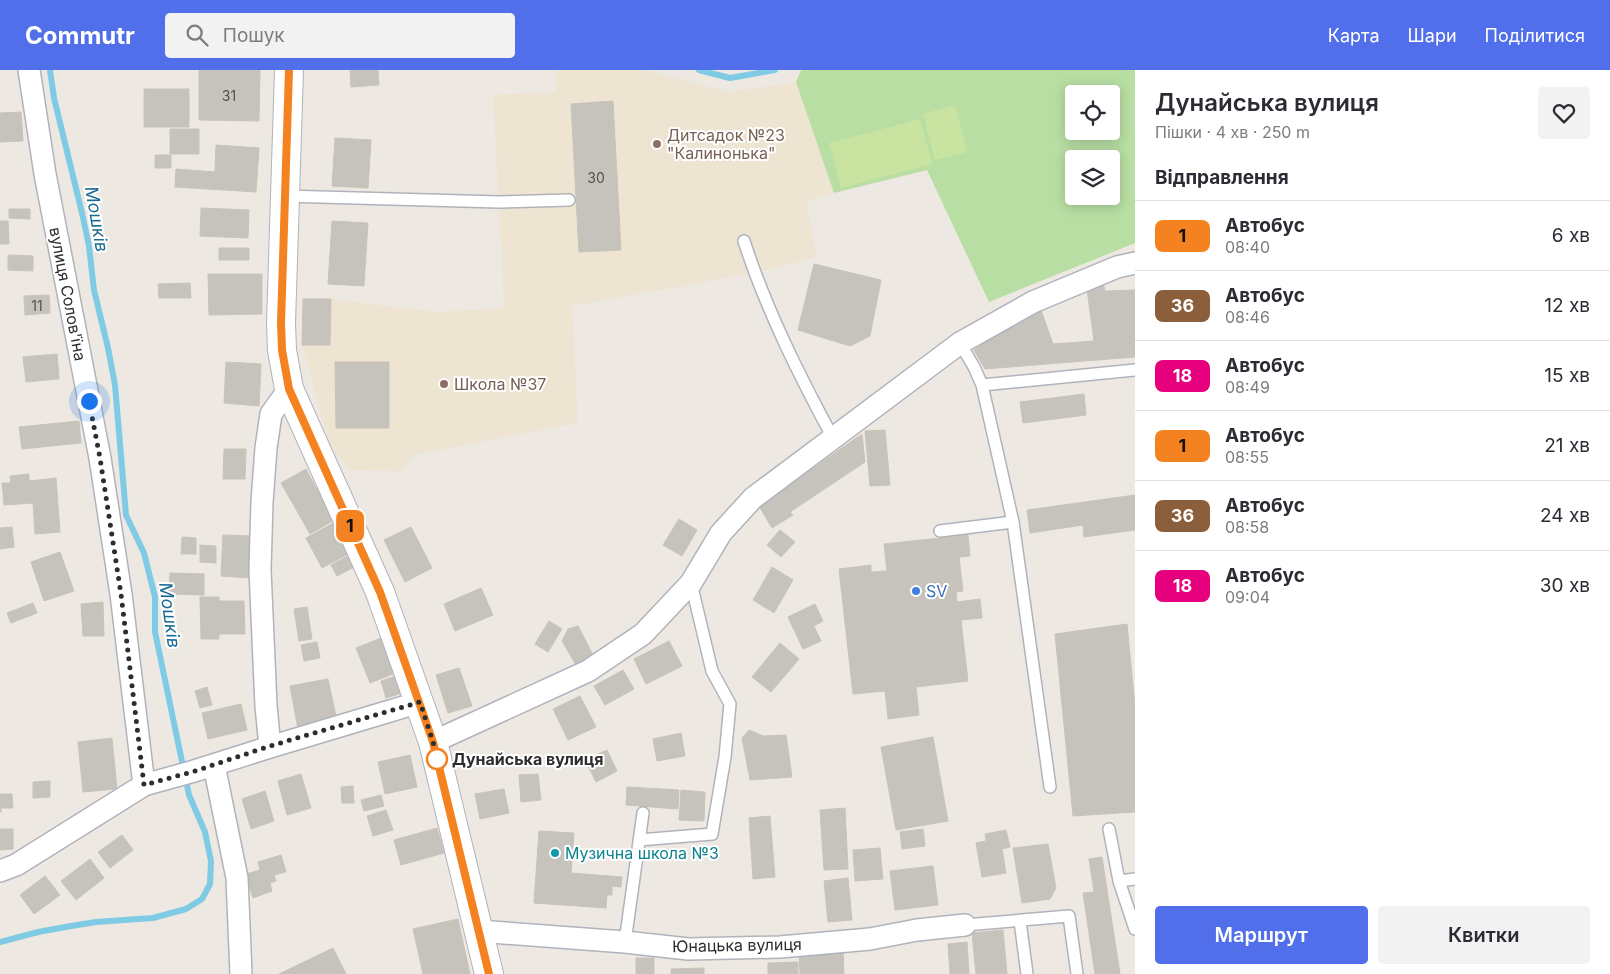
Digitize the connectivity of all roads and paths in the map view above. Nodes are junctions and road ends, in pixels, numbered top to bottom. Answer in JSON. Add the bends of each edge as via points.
{"nodes":[{"id":1,"x":29,"y":70,"type":"edge"},
{"id":2,"x":289,"y":70,"type":"edge"},
{"id":3,"x":284,"y":196,"type":"junction"},
{"id":4,"x":569,"y":200,"type":"dead end"},
{"id":5,"x":744,"y":241,"type":"dead end"},
{"id":6,"x":1135,"y":264,"type":"edge"},
{"id":7,"x":960,"y":343,"type":"junction"},
{"id":8,"x":1135,"y":370,"type":"edge"},
{"id":9,"x":982,"y":385,"type":"junction"},
{"id":10,"x":289,"y":389,"type":"junction"},
{"id":11,"x":833,"y":438,"type":"junction"},
{"id":12,"x":1012,"y":522,"type":"junction"},
{"id":13,"x":940,"y":531,"type":"dead end"},
{"id":14,"x":691,"y":584,"type":"junction"},
{"id":15,"x":420,"y":702,"type":"junction"},
{"id":16,"x":433,"y":742,"type":"junction"},
{"id":17,"x":270,"y":746,"type":"junction"},
{"id":18,"x":214,"y":765,"type":"junction"},
{"id":19,"x":144,"y":785,"type":"junction"},
{"id":20,"x":1050,"y":787,"type":"dead end"},
{"id":21,"x":643,"y":813,"type":"dead end"},
{"id":22,"x":1109,"y":829,"type":"dead end"},
{"id":23,"x":639,"y":840,"type":"junction"},
{"id":24,"x":0,"y":872,"type":"edge"},
{"id":25,"x":1135,"y":879,"type":"edge"},
{"id":26,"x":1119,"y":881,"type":"junction"},
{"id":27,"x":1020,"y":921,"type":"junction"},
{"id":28,"x":965,"y":925,"type":"joint"},
{"id":29,"x":1135,"y":929,"type":"edge"},
{"id":30,"x":478,"y":931,"type":"junction"},
{"id":31,"x":625,"y":942,"type":"junction"},
{"id":32,"x":241,"y":974,"type":"edge"},
{"id":33,"x":489,"y":974,"type":"edge"},
{"id":34,"x":1026,"y":974,"type":"edge"},
{"id":35,"x":1077,"y":974,"type":"edge"}],
"edges":[{"from":1,"to":19,"type":"street","name":"вулиця Солов'їна","via":[[45,174],[100,458],[121,594]]},
{"from":2,"to":3,"type":"main road"},
{"from":3,"to":4,"type":"lane","via":[[499,202]]},
{"from":3,"to":10,"type":"main road","via":[[281,323]]},
{"from":5,"to":11,"type":"lane","via":[[775,319]]},
{"from":6,"to":7,"type":"street","via":[[1118,267],[1033,302]]},
{"from":7,"to":9,"type":"lane"},
{"from":7,"to":11,"type":"street"},
{"from":8,"to":9,"type":"lane"},
{"from":9,"to":12,"type":"lane"},
{"from":10,"to":15,"type":"main road","via":[[380,592]]},
{"from":10,"to":17,"type":"street","via":[[271,414],[262,502],[260,570]]},
{"from":11,"to":14,"type":"street","via":[[752,498],[720,533]]},
{"from":12,"to":13,"type":"lane"},
{"from":12,"to":20,"type":"lane"},
{"from":14,"to":16,"type":"street","via":[[644,634],[588,671]]},
{"from":14,"to":23,"type":"lane","via":[[712,671],[730,704],[712,834]]},
{"from":15,"to":16,"type":"main road"},
{"from":15,"to":17,"type":"street"},
{"from":16,"to":30,"type":"main road"},
{"from":17,"to":18,"type":"street"},
{"from":18,"to":19,"type":"street"},
{"from":18,"to":32,"type":"street","via":[[237,878]]},
{"from":19,"to":24,"type":"street"},
{"from":21,"to":23,"type":"lane"},
{"from":22,"to":26,"type":"lane"},
{"from":23,"to":31,"type":"lane"},
{"from":25,"to":26,"type":"lane"},
{"from":26,"to":29,"type":"lane"},
{"from":27,"to":28,"type":"lane"},
{"from":27,"to":34,"type":"lane"},
{"from":27,"to":35,"type":"lane","via":[[1069,916]]},
{"from":28,"to":31,"type":"street","name":"Юнацька вулиця","via":[[870,939],[780,947],[688,948]]},
{"from":30,"to":31,"type":"street","name":"Юнацька вулиця"},
{"from":30,"to":33,"type":"main road"}]}
